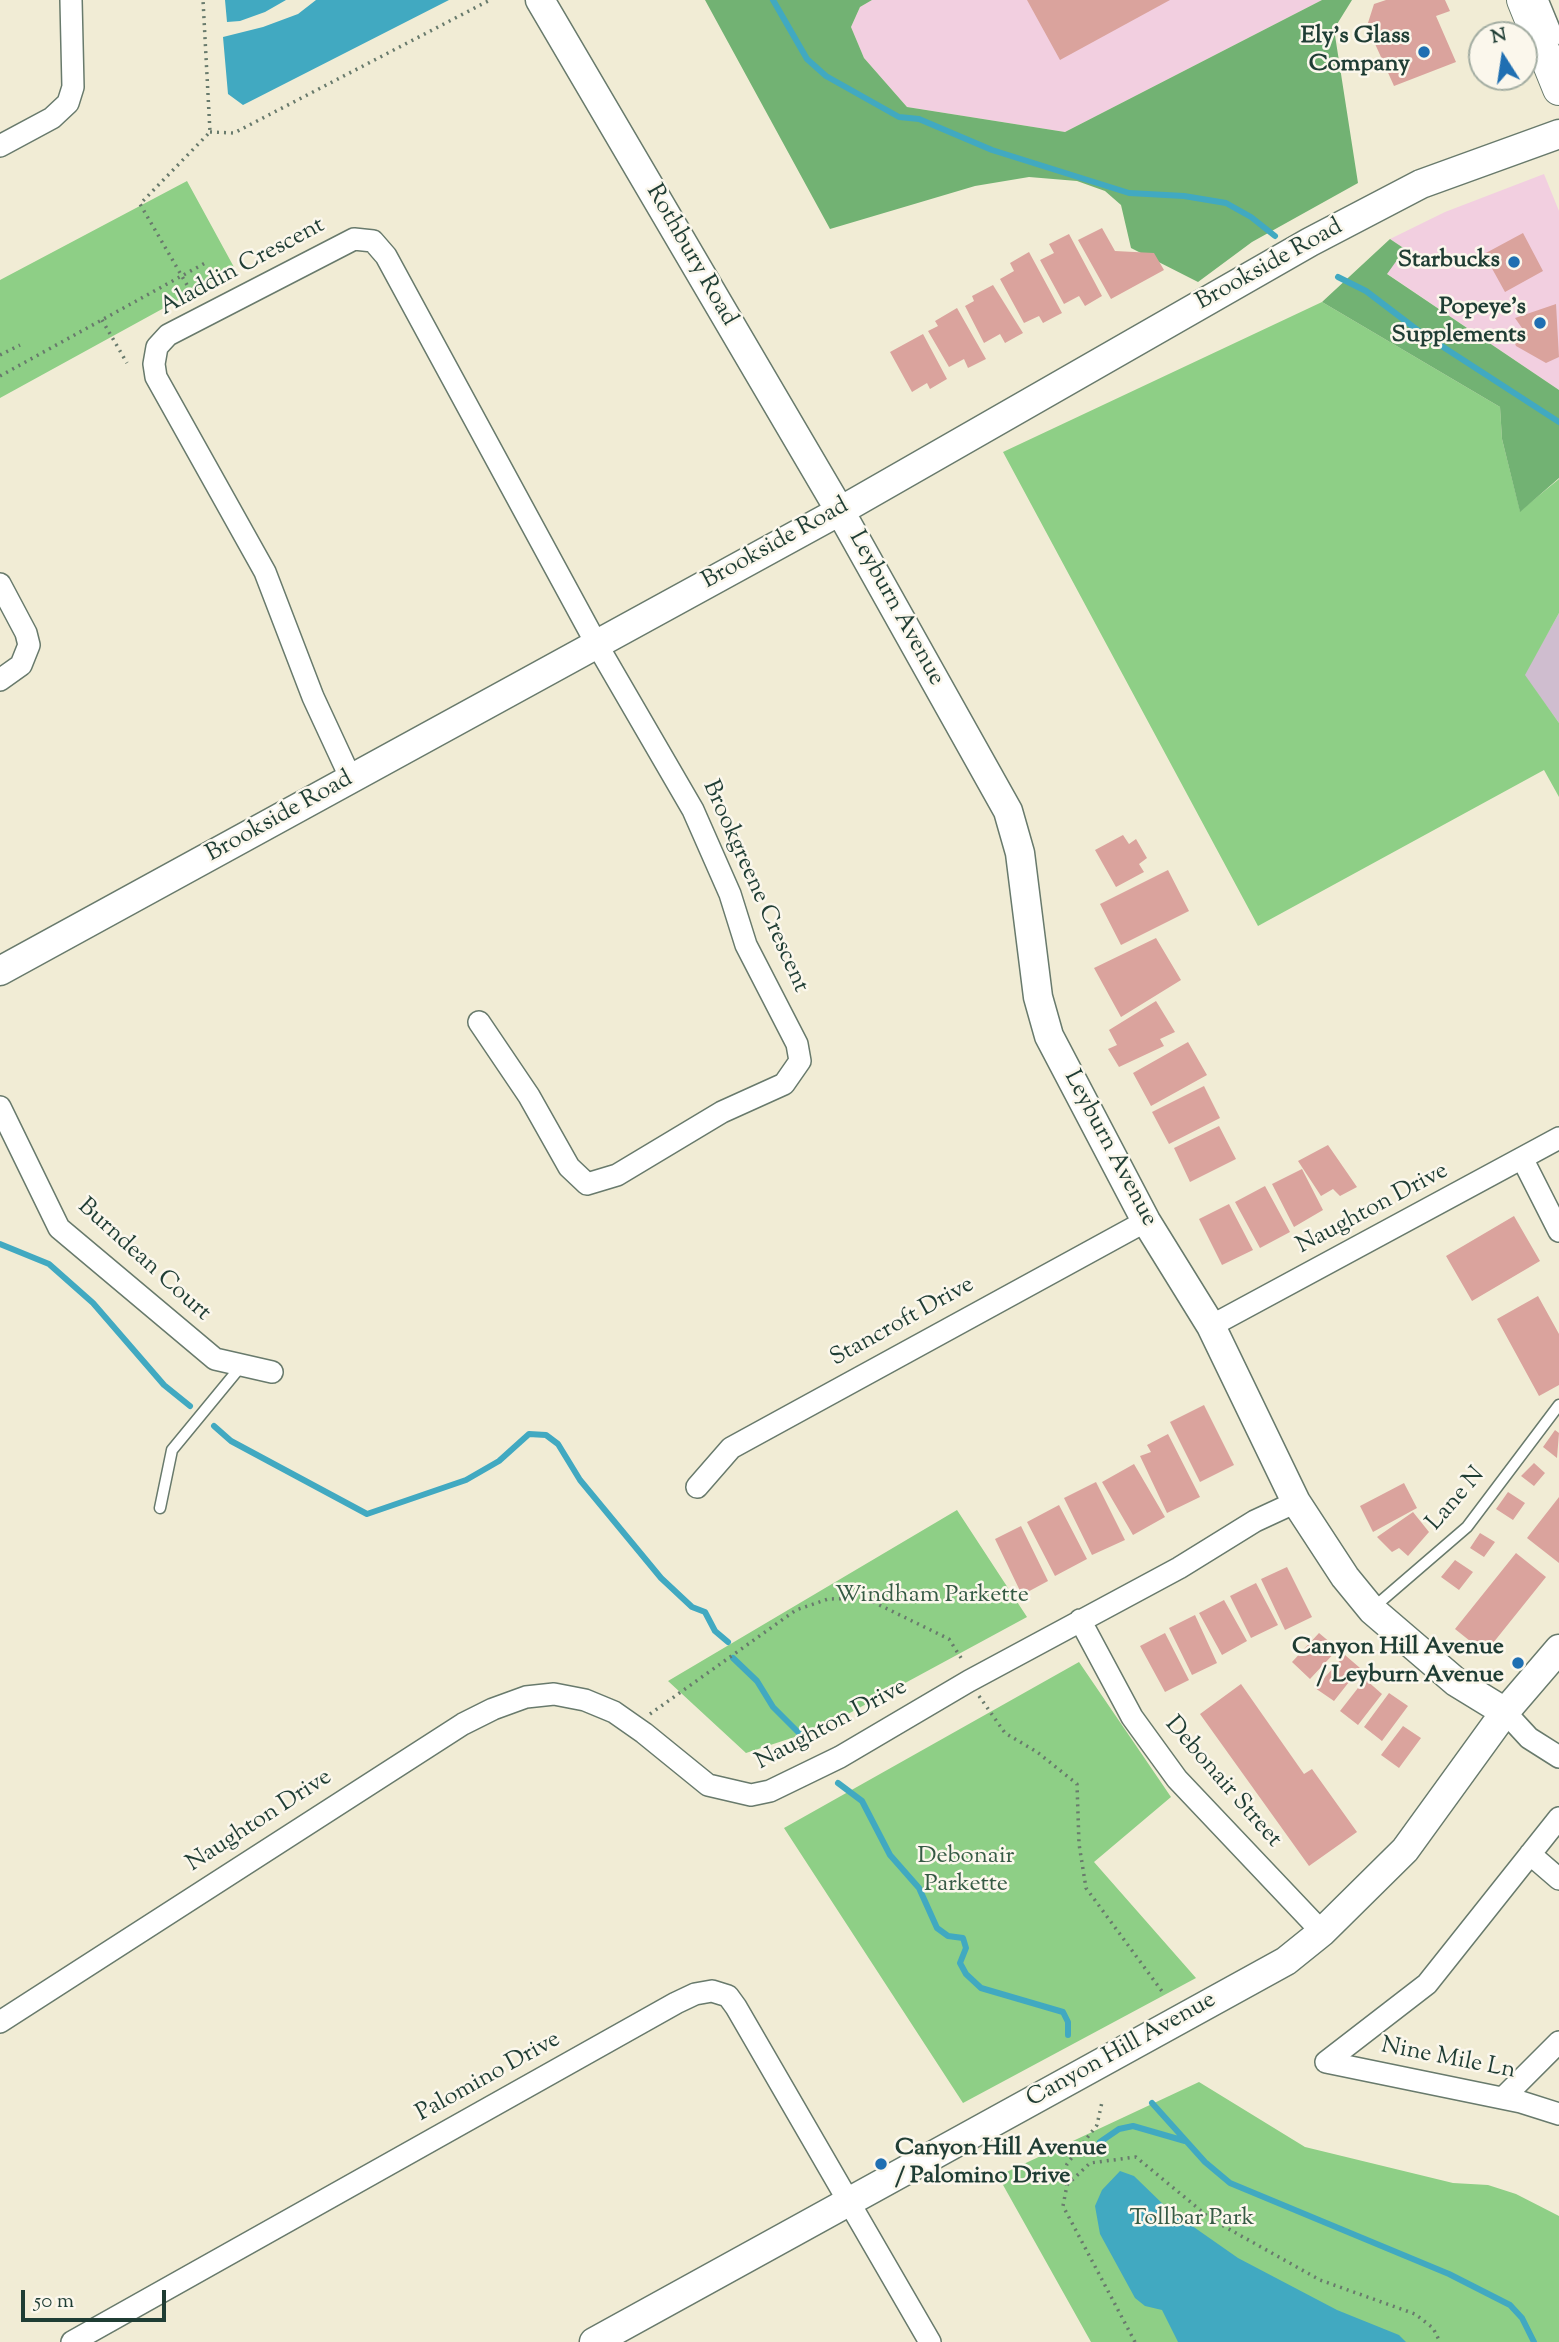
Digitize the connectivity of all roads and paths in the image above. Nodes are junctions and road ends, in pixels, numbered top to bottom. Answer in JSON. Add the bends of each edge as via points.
{"nodes":[{"id":1,"x":71,"y":0,"type":"edge"},
{"id":2,"x":203,"y":0,"type":"edge"},
{"id":3,"x":490,"y":0,"type":"edge"},
{"id":4,"x":540,"y":0,"type":"edge"},
{"id":5,"x":1523,"y":0,"type":"edge"},
{"id":6,"x":1543,"y":0,"type":"edge"},
{"id":7,"x":1559,"y":39,"type":"edge"},
{"id":8,"x":1559,"y":89,"type":"edge"},
{"id":9,"x":210,"y":132,"type":"junction"},
{"id":10,"x":1559,"y":134,"type":"edge"},
{"id":11,"x":0,"y":146,"type":"edge"},
{"id":12,"x":206,"y":262,"type":"dead end"},
{"id":13,"x":181,"y":276,"type":"junction"},
{"id":14,"x":194,"y":298,"type":"dead end"},
{"id":15,"x":102,"y":320,"type":"junction"},
{"id":16,"x":20,"y":345,"type":"dead end"},
{"id":17,"x":0,"y":355,"type":"edge"},
{"id":18,"x":127,"y":363,"type":"dead end"},
{"id":19,"x":0,"y":376,"type":"edge"},
{"id":20,"x":840,"y":511,"type":"junction"},
{"id":21,"x":0,"y":584,"type":"edge"},
{"id":22,"x":596,"y":643,"type":"junction"},
{"id":23,"x":0,"y":680,"type":"edge"},
{"id":24,"x":351,"y":779,"type":"junction"},
{"id":25,"x":0,"y":971,"type":"edge"},
{"id":26,"x":479,"y":1021,"type":"dead end"},
{"id":27,"x":0,"y":1107,"type":"edge"},
{"id":28,"x":1559,"y":1138,"type":"edge"},
{"id":29,"x":1523,"y":1160,"type":"junction"},
{"id":30,"x":1146,"y":1221,"type":"junction"},
{"id":31,"x":1559,"y":1231,"type":"edge"},
{"id":32,"x":1211,"y":1326,"type":"junction"},
{"id":33,"x":242,"y":1365,"type":"junction"},
{"id":34,"x":272,"y":1372,"type":"dead end"},
{"id":35,"x":1559,"y":1405,"type":"edge"},
{"id":36,"x":697,"y":1487,"type":"dead end"},
{"id":37,"x":1296,"y":1502,"type":"junction"},
{"id":38,"x":160,"y":1507,"type":"dead end"},
{"id":39,"x":1372,"y":1610,"type":"junction"},
{"id":40,"x":1080,"y":1620,"type":"junction"},
{"id":41,"x":1559,"y":1649,"type":"edge"},
{"id":42,"x":969,"y":1681,"type":"junction"},
{"id":43,"x":1505,"y":1712,"type":"junction"},
{"id":44,"x":634,"y":1726,"type":"junction"},
{"id":45,"x":1559,"y":1757,"type":"edge"},
{"id":46,"x":1559,"y":1818,"type":"edge"},
{"id":47,"x":1530,"y":1854,"type":"junction"},
{"id":48,"x":1559,"y":1879,"type":"edge"},
{"id":49,"x":1322,"y":1932,"type":"junction"},
{"id":50,"x":1164,"y":1994,"type":"dead end"},
{"id":51,"x":0,"y":2022,"type":"edge"},
{"id":52,"x":1559,"y":2042,"type":"edge"},
{"id":53,"x":1503,"y":2098,"type":"junction"},
{"id":54,"x":1102,"y":2102,"type":"dead end"},
{"id":55,"x":1559,"y":2114,"type":"edge"},
{"id":56,"x":1067,"y":2185,"type":"junction"},
{"id":57,"x":847,"y":2202,"type":"junction"},
{"id":58,"x":72,"y":2342,"type":"edge"},
{"id":59,"x":594,"y":2342,"type":"edge"},
{"id":60,"x":930,"y":2342,"type":"edge"},
{"id":61,"x":1135,"y":2342,"type":"edge"},
{"id":62,"x":1440,"y":2342,"type":"edge"}],
"edges":[{"from":1,"to":11,"type":"street","via":[[73,87],[68,103],[52,118]]},
{"from":2,"to":9,"type":"path"},
{"from":3,"to":9,"type":"path","via":[[234,133]]},
{"from":4,"to":20,"type":"street","name":"Rothbury Road"},
{"from":5,"to":8,"type":"main road"},
{"from":6,"to":7,"type":"lane"},
{"from":9,"to":13,"type":"path","via":[[140,204]]},
{"from":10,"to":20,"type":"street","name":"Brookside Road","via":[[1421,184],[1310,242]]},
{"from":12,"to":13,"type":"path"},
{"from":13,"to":14,"type":"path"},
{"from":13,"to":15,"type":"path"},
{"from":15,"to":18,"type":"path"},
{"from":15,"to":19,"type":"path"},
{"from":16,"to":17,"type":"path"},
{"from":20,"to":22,"type":"street","name":"Brookside Road"},
{"from":20,"to":30,"type":"street","name":"Leyburn Avenue","via":[[1009,811],[1020,853],[1038,997],[1049,1036]]},
{"from":21,"to":23,"type":"street","via":[[29,645],[21,665]]},
{"from":22,"to":24,"type":"street","name":"Brookside Road"},
{"from":22,"to":24,"type":"street","name":"Aladdin Crescent","via":[[386,256],[373,241],[345,243],[168,335],[157,347],[156,377],[265,572],[313,697]]},
{"from":22,"to":26,"type":"street","name":"Brookgreene Crescent","via":[[693,810],[730,894],[746,944],[797,1044],[800,1061],[784,1084],[722,1112],[617,1175],[587,1184],[569,1167]]},
{"from":24,"to":25,"type":"street","name":"Brookside Road"},
{"from":27,"to":33,"type":"street","name":"Burndean Court","via":[[60,1228],[215,1359]]},
{"from":28,"to":29,"type":"street","name":"Naughton Drive"},
{"from":29,"to":31,"type":"street"},
{"from":29,"to":32,"type":"street","name":"Naughton Drive"},
{"from":30,"to":32,"type":"street","name":"Leyburn Avenue"},
{"from":30,"to":36,"type":"street","name":"Stancroft Drive","via":[[731,1448]]},
{"from":32,"to":37,"type":"street","name":"Leyburn Avenue"},
{"from":33,"to":34,"type":"street","name":"Burndean Court"},
{"from":33,"to":38,"type":"lane","via":[[172,1450]]},
{"from":35,"to":39,"type":"lane","name":"Lane N","via":[[1467,1527]]},
{"from":37,"to":39,"type":"street","name":"Leyburn Avenue"},
{"from":37,"to":40,"type":"street","name":"Naughton Drive"},
{"from":39,"to":43,"type":"street","name":"Leyburn Avenue","via":[[1456,1682]]},
{"from":40,"to":42,"type":"street","name":"Naughton Drive"},
{"from":40,"to":49,"type":"street","name":"Debonair Street","via":[[1132,1717],[1177,1779]]},
{"from":41,"to":43,"type":"street","name":"Canyon Hill Avenue"},
{"from":42,"to":44,"type":"street","name":"Naughton Drive","via":[[840,1757],[771,1791],[751,1795],[708,1785]]},
{"from":42,"to":44,"type":"path","via":[[959,1651],[949,1639],[866,1598],[828,1599],[796,1610]]},
{"from":42,"to":50,"type":"path","via":[[1005,1733],[1077,1784],[1086,1888]]},
{"from":43,"to":45,"type":"street","via":[[1529,1738]]},
{"from":43,"to":49,"type":"street","name":"Canyon Hill Avenue","via":[[1405,1850]]},
{"from":44,"to":51,"type":"street","name":"Naughton Drive","via":[[585,1700],[554,1694],[526,1697],[492,1709],[452,1730]]},
{"from":46,"to":47,"type":"street"},
{"from":47,"to":48,"type":"street"},
{"from":47,"to":53,"type":"street","name":"Nine Mile Ln","via":[[1427,1984],[1326,2062]]},
{"from":49,"to":57,"type":"street","name":"Canyon Hill Avenue","via":[[1286,1961]]},
{"from":52,"to":53,"type":"street"},
{"from":53,"to":55,"type":"street","name":"Nine Mile Ln"},
{"from":54,"to":56,"type":"path","via":[[1097,2125],[1067,2164],[1063,2176]]},
{"from":56,"to":61,"type":"path","via":[[1063,2206]]},
{"from":56,"to":62,"type":"path","via":[[1090,2163],[1136,2157],[1211,2219],[1320,2280],[1415,2314],[1433,2328]]},
{"from":57,"to":58,"type":"street","name":"Palomino Drive","via":[[728,1996],[712,1991],[695,1994]]},
{"from":57,"to":59,"type":"street","name":"Canyon Hill Avenue"},
{"from":57,"to":60,"type":"street"}]}
